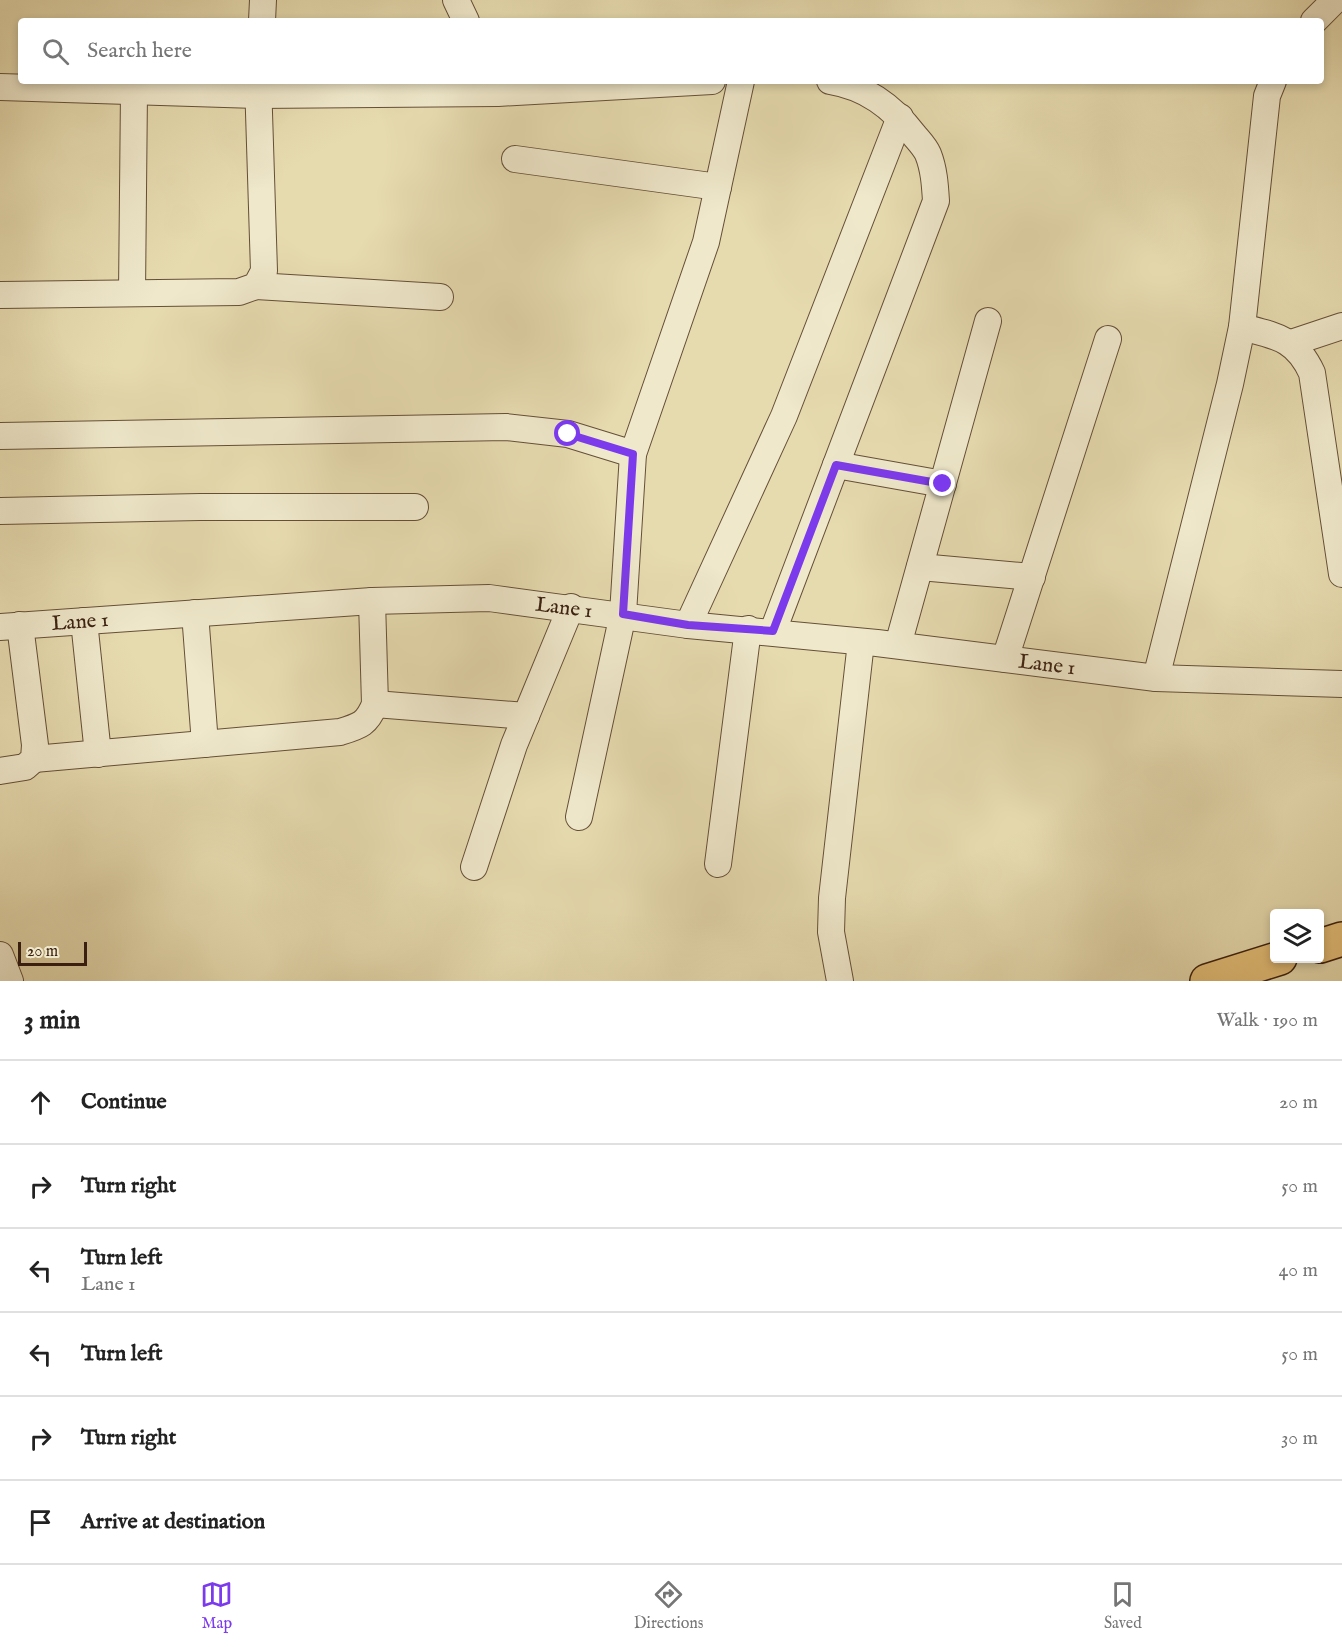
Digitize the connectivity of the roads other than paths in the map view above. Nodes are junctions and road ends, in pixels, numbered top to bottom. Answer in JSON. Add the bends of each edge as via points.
{"nodes":[{"id":1,"x":263,"y":0,"type":"edge"},
{"id":2,"x":456,"y":0,"type":"edge"},
{"id":3,"x":1335,"y":0,"type":"edge"},
{"id":4,"x":262,"y":18,"type":"edge"},
{"id":5,"x":464,"y":18,"type":"edge"},
{"id":6,"x":1317,"y":18,"type":"edge"},
{"id":7,"x":604,"y":84,"type":"edge"},
{"id":8,"x":740,"y":84,"type":"edge"},
{"id":9,"x":850,"y":84,"type":"edge"},
{"id":10,"x":1272,"y":84,"type":"edge"},
{"id":11,"x":0,"y":87,"type":"edge"},
{"id":12,"x":495,"y":87,"type":"edge"},
{"id":13,"x":258,"y":88,"type":"edge"},
{"id":14,"x":134,"y":91,"type":"junction"},
{"id":15,"x":900,"y":117,"type":"junction"},
{"id":16,"x":515,"y":159,"type":"dead end"},
{"id":17,"x":718,"y":187,"type":"junction"},
{"id":18,"x":256,"y":286,"type":"junction"},
{"id":19,"x":132,"y":293,"type":"junction"},
{"id":20,"x":0,"y":295,"type":"edge"},
{"id":21,"x":440,"y":297,"type":"dead end"},
{"id":22,"x":988,"y":321,"type":"dead end"},
{"id":23,"x":1342,"y":326,"type":"edge"},
{"id":24,"x":1242,"y":327,"type":"junction"},
{"id":25,"x":1108,"y":339,"type":"dead end"},
{"id":26,"x":1291,"y":343,"type":"junction"},
{"id":27,"x":0,"y":436,"type":"edge"},
{"id":28,"x":1332,"y":440,"type":"edge"},
{"id":29,"x":633,"y":454,"type":"junction"},
{"id":30,"x":836,"y":465,"type":"junction"},
{"id":31,"x":943,"y":484,"type":"junction"},
{"id":32,"x":415,"y":507,"type":"dead end"},
{"id":33,"x":0,"y":511,"type":"edge"},
{"id":34,"x":1341,"y":564,"type":"edge"},
{"id":35,"x":920,"y":567,"type":"junction"},
{"id":36,"x":1032,"y":577,"type":"junction"},
{"id":37,"x":372,"y":601,"type":"junction"},
{"id":38,"x":571,"y":607,"type":"junction"},
{"id":39,"x":195,"y":613,"type":"junction"},
{"id":40,"x":623,"y":614,"type":"junction"},
{"id":41,"x":84,"y":621,"type":"junction"},
{"id":42,"x":688,"y":625,"type":"junction"},
{"id":43,"x":10,"y":626,"type":"edge"},
{"id":44,"x":748,"y":629,"type":"junction"},
{"id":45,"x":773,"y":631,"type":"junction"},
{"id":46,"x":861,"y":642,"type":"junction"},
{"id":47,"x":898,"y":645,"type":"junction"},
{"id":48,"x":1005,"y":659,"type":"junction"},
{"id":49,"x":1156,"y":678,"type":"junction"},
{"id":50,"x":1342,"y":684,"type":"edge"},
{"id":51,"x":375,"y":704,"type":"junction"},
{"id":52,"x":526,"y":716,"type":"junction"},
{"id":53,"x":205,"y":744,"type":"junction"},
{"id":54,"x":98,"y":754,"type":"junction"},
{"id":55,"x":34,"y":759,"type":"junction"},
{"id":56,"x":0,"y":771,"type":"edge"},
{"id":57,"x":579,"y":817,"type":"dead end"},
{"id":58,"x":718,"y":864,"type":"dead end"},
{"id":59,"x":474,"y":867,"type":"dead end"},
{"id":60,"x":1342,"y":939,"type":"edge"},
{"id":61,"x":1324,"y":945,"type":"edge"},
{"id":62,"x":0,"y":955,"type":"edge"},
{"id":63,"x":1270,"y":961,"type":"edge"},
{"id":64,"x":1211,"y":980,"type":"edge"},
{"id":65,"x":10,"y":981,"type":"edge"},
{"id":66,"x":840,"y":981,"type":"edge"}],
"edges":[{"from":1,"to":4,"type":"street"},
{"from":2,"to":5,"type":"street"},
{"from":3,"to":6,"type":"street"},
{"from":7,"to":12,"type":"street"},
{"from":8,"to":17,"type":"street"},
{"from":9,"to":15,"type":"street","via":[[875,96]]},
{"from":10,"to":24,"type":"street","via":[[1267,96]]},
{"from":11,"to":14,"type":"street"},
{"from":12,"to":13,"type":"street"},
{"from":13,"to":14,"type":"street"},
{"from":13,"to":18,"type":"street","via":[[264,271]]},
{"from":14,"to":19,"type":"street"},
{"from":15,"to":30,"type":"street","via":[[927,153],[936,201]]},
{"from":15,"to":42,"type":"street","via":[[784,416]]},
{"from":16,"to":17,"type":"street"},
{"from":17,"to":29,"type":"street","via":[[706,242]]},
{"from":18,"to":19,"type":"street","via":[[239,292]]},
{"from":18,"to":21,"type":"street"},
{"from":19,"to":20,"type":"street"},
{"from":22,"to":31,"type":"street"},
{"from":23,"to":26,"type":"street"},
{"from":24,"to":26,"type":"street"},
{"from":24,"to":49,"type":"street"},
{"from":25,"to":36,"type":"street"},
{"from":26,"to":28,"type":"street","via":[[1305,356]]},
{"from":27,"to":29,"type":"street","via":[[506,427],[568,434]]},
{"from":28,"to":34,"type":"street"},
{"from":29,"to":40,"type":"street"},
{"from":30,"to":31,"type":"street"},
{"from":30,"to":45,"type":"street"},
{"from":31,"to":35,"type":"street"},
{"from":32,"to":33,"type":"street"},
{"from":35,"to":36,"type":"street"},
{"from":35,"to":47,"type":"street"},
{"from":36,"to":48,"type":"street"},
{"from":37,"to":38,"type":"street","name":"Lane 1","via":[[489,598]]},
{"from":37,"to":39,"type":"street","name":"Lane 1"},
{"from":37,"to":51,"type":"street"},
{"from":38,"to":40,"type":"street","name":"Lane 1"},
{"from":38,"to":52,"type":"street"},
{"from":39,"to":41,"type":"street","name":"Lane 1"},
{"from":39,"to":53,"type":"street"},
{"from":40,"to":42,"type":"street","name":"Lane 1"},
{"from":40,"to":57,"type":"street"},
{"from":41,"to":43,"type":"street","name":"Lane 1"},
{"from":41,"to":54,"type":"street"},
{"from":42,"to":44,"type":"street","name":"Lane 1"},
{"from":43,"to":55,"type":"street","via":[[35,745]]},
{"from":44,"to":45,"type":"street","name":"Lane 1"},
{"from":44,"to":58,"type":"street"},
{"from":45,"to":46,"type":"street","name":"Lane 1"},
{"from":46,"to":47,"type":"street","name":"Lane 1"},
{"from":46,"to":66,"type":"street","via":[[832,898],[831,932]]},
{"from":47,"to":48,"type":"street","name":"Lane 1"},
{"from":48,"to":49,"type":"street","name":"Lane 1"},
{"from":49,"to":50,"type":"street","name":"Lane 1"},
{"from":51,"to":52,"type":"street"},
{"from":51,"to":53,"type":"street","via":[[369,719],[340,732]]},
{"from":52,"to":59,"type":"street"},
{"from":53,"to":54,"type":"street"},
{"from":54,"to":55,"type":"street"},
{"from":55,"to":56,"type":"street","via":[[25,768]]},
{"from":60,"to":61,"type":"highway"},
{"from":62,"to":65,"type":"street"},
{"from":63,"to":64,"type":"highway"}]}
